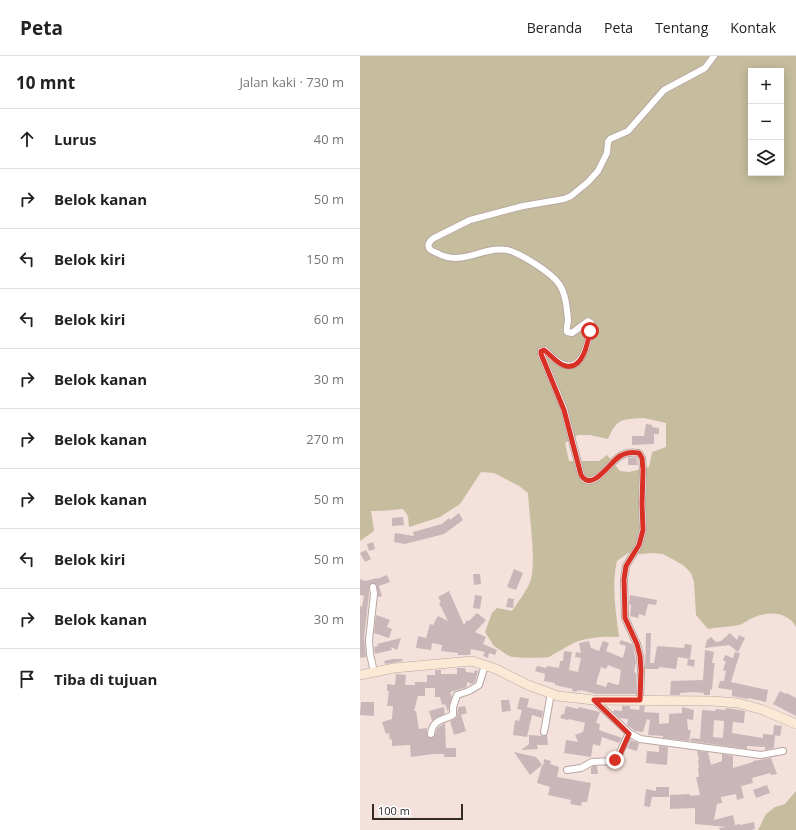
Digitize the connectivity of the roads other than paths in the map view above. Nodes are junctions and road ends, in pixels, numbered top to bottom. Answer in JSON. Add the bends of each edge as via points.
{"nodes":[{"id":1,"x":714,"y":56,"type":"edge"},
{"id":2,"x":373,"y":587,"type":"dead end"},
{"id":3,"x":485,"y":665,"type":"junction"},
{"id":4,"x":374,"y":672,"type":"junction"},
{"id":5,"x":360,"y":675,"type":"edge"},
{"id":6,"x":551,"y":693,"type":"junction"},
{"id":7,"x":594,"y":700,"type":"junction"},
{"id":8,"x":640,"y":700,"type":"junction"},
{"id":9,"x":796,"y":724,"type":"edge"},
{"id":10,"x":544,"y":732,"type":"dead end"},
{"id":11,"x":431,"y":734,"type":"dead end"},
{"id":12,"x":629,"y":734,"type":"junction"},
{"id":13,"x":783,"y":751,"type":"dead end"},
{"id":14,"x":567,"y":770,"type":"dead end"}],
"edges":[{"from":1,"to":8,"type":"street","via":[[705,68],[664,90],[628,130],[610,139],[607,153],[598,171],[571,196],[470,220],[434,238],[428,245],[440,255],[455,258],[490,251],[511,251],[536,264],[559,284],[564,294],[567,332],[572,333],[588,321],[591,323],[583,357],[577,363],[565,366],[545,350],[541,351],[541,354],[564,410],[583,478],[589,481],[596,478],[623,455],[639,453],[642,458],[643,530],[639,545],[626,566],[624,579],[625,618],[640,656]]},
{"from":2,"to":4,"type":"street","via":[[370,654]]},
{"from":3,"to":4,"type":"main road","via":[[466,662]]},
{"from":3,"to":6,"type":"main road"},
{"from":3,"to":11,"type":"street","via":[[479,685],[457,695],[453,715],[434,723]]},
{"from":4,"to":5,"type":"main road"},
{"from":6,"to":7,"type":"main road"},
{"from":6,"to":10,"type":"street"},
{"from":7,"to":8,"type":"main road"},
{"from":7,"to":12,"type":"street"},
{"from":8,"to":9,"type":"main road","via":[[738,703]]},
{"from":12,"to":13,"type":"street","via":[[640,739],[752,754]]},
{"from":12,"to":14,"type":"street","via":[[618,759],[592,762],[581,768]]}]}
